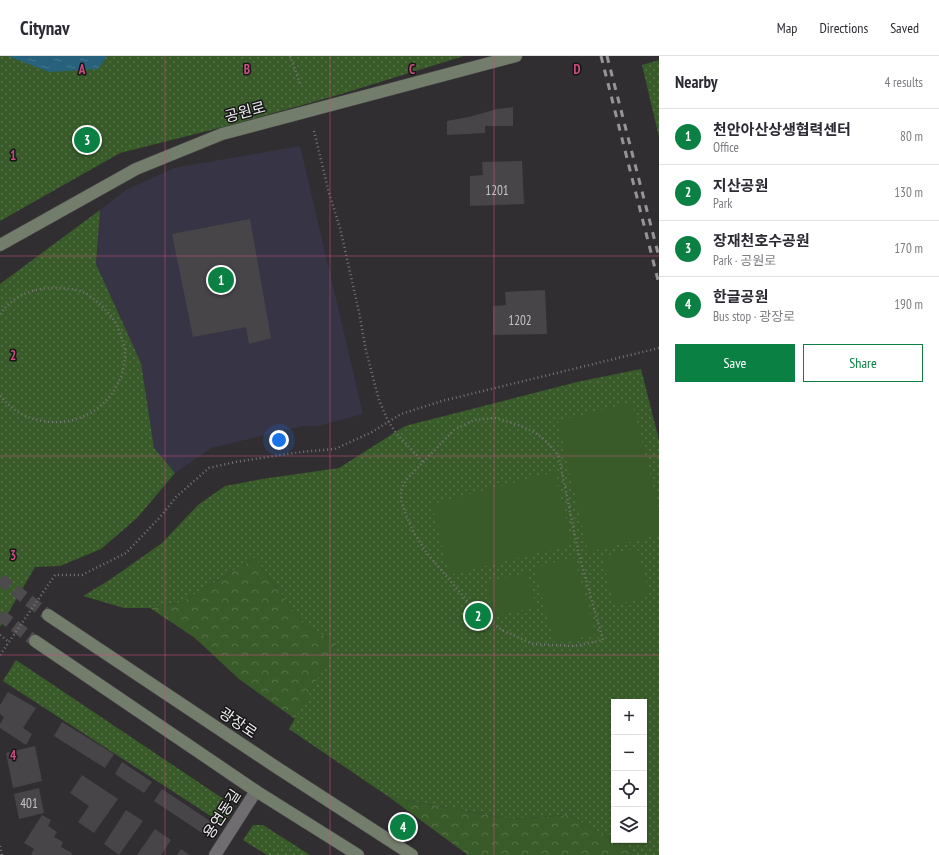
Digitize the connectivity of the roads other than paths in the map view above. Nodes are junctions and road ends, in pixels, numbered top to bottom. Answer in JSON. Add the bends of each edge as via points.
{"nodes":[{"id":1,"x":516,"y":56,"type":"edge"},
{"id":2,"x":0,"y":245,"type":"edge"},
{"id":3,"x":48,"y":615,"type":"tunnel mouth"},
{"id":4,"x":35,"y":640,"type":"tunnel mouth"},
{"id":5,"x":256,"y":791,"type":"junction"},
{"id":6,"x":215,"y":855,"type":"edge"},
{"id":7,"x":358,"y":855,"type":"edge"},
{"id":8,"x":412,"y":855,"type":"edge"}],
"edges":[{"from":1,"to":2,"type":"main road","name":"공원로","via":[[222,134],[136,169]]},
{"from":3,"to":8,"type":"main road","name":"광장로"},
{"from":4,"to":5,"type":"main road"},
{"from":5,"to":6,"type":"street","name":"용연동길"},
{"from":5,"to":7,"type":"main road"}]}
